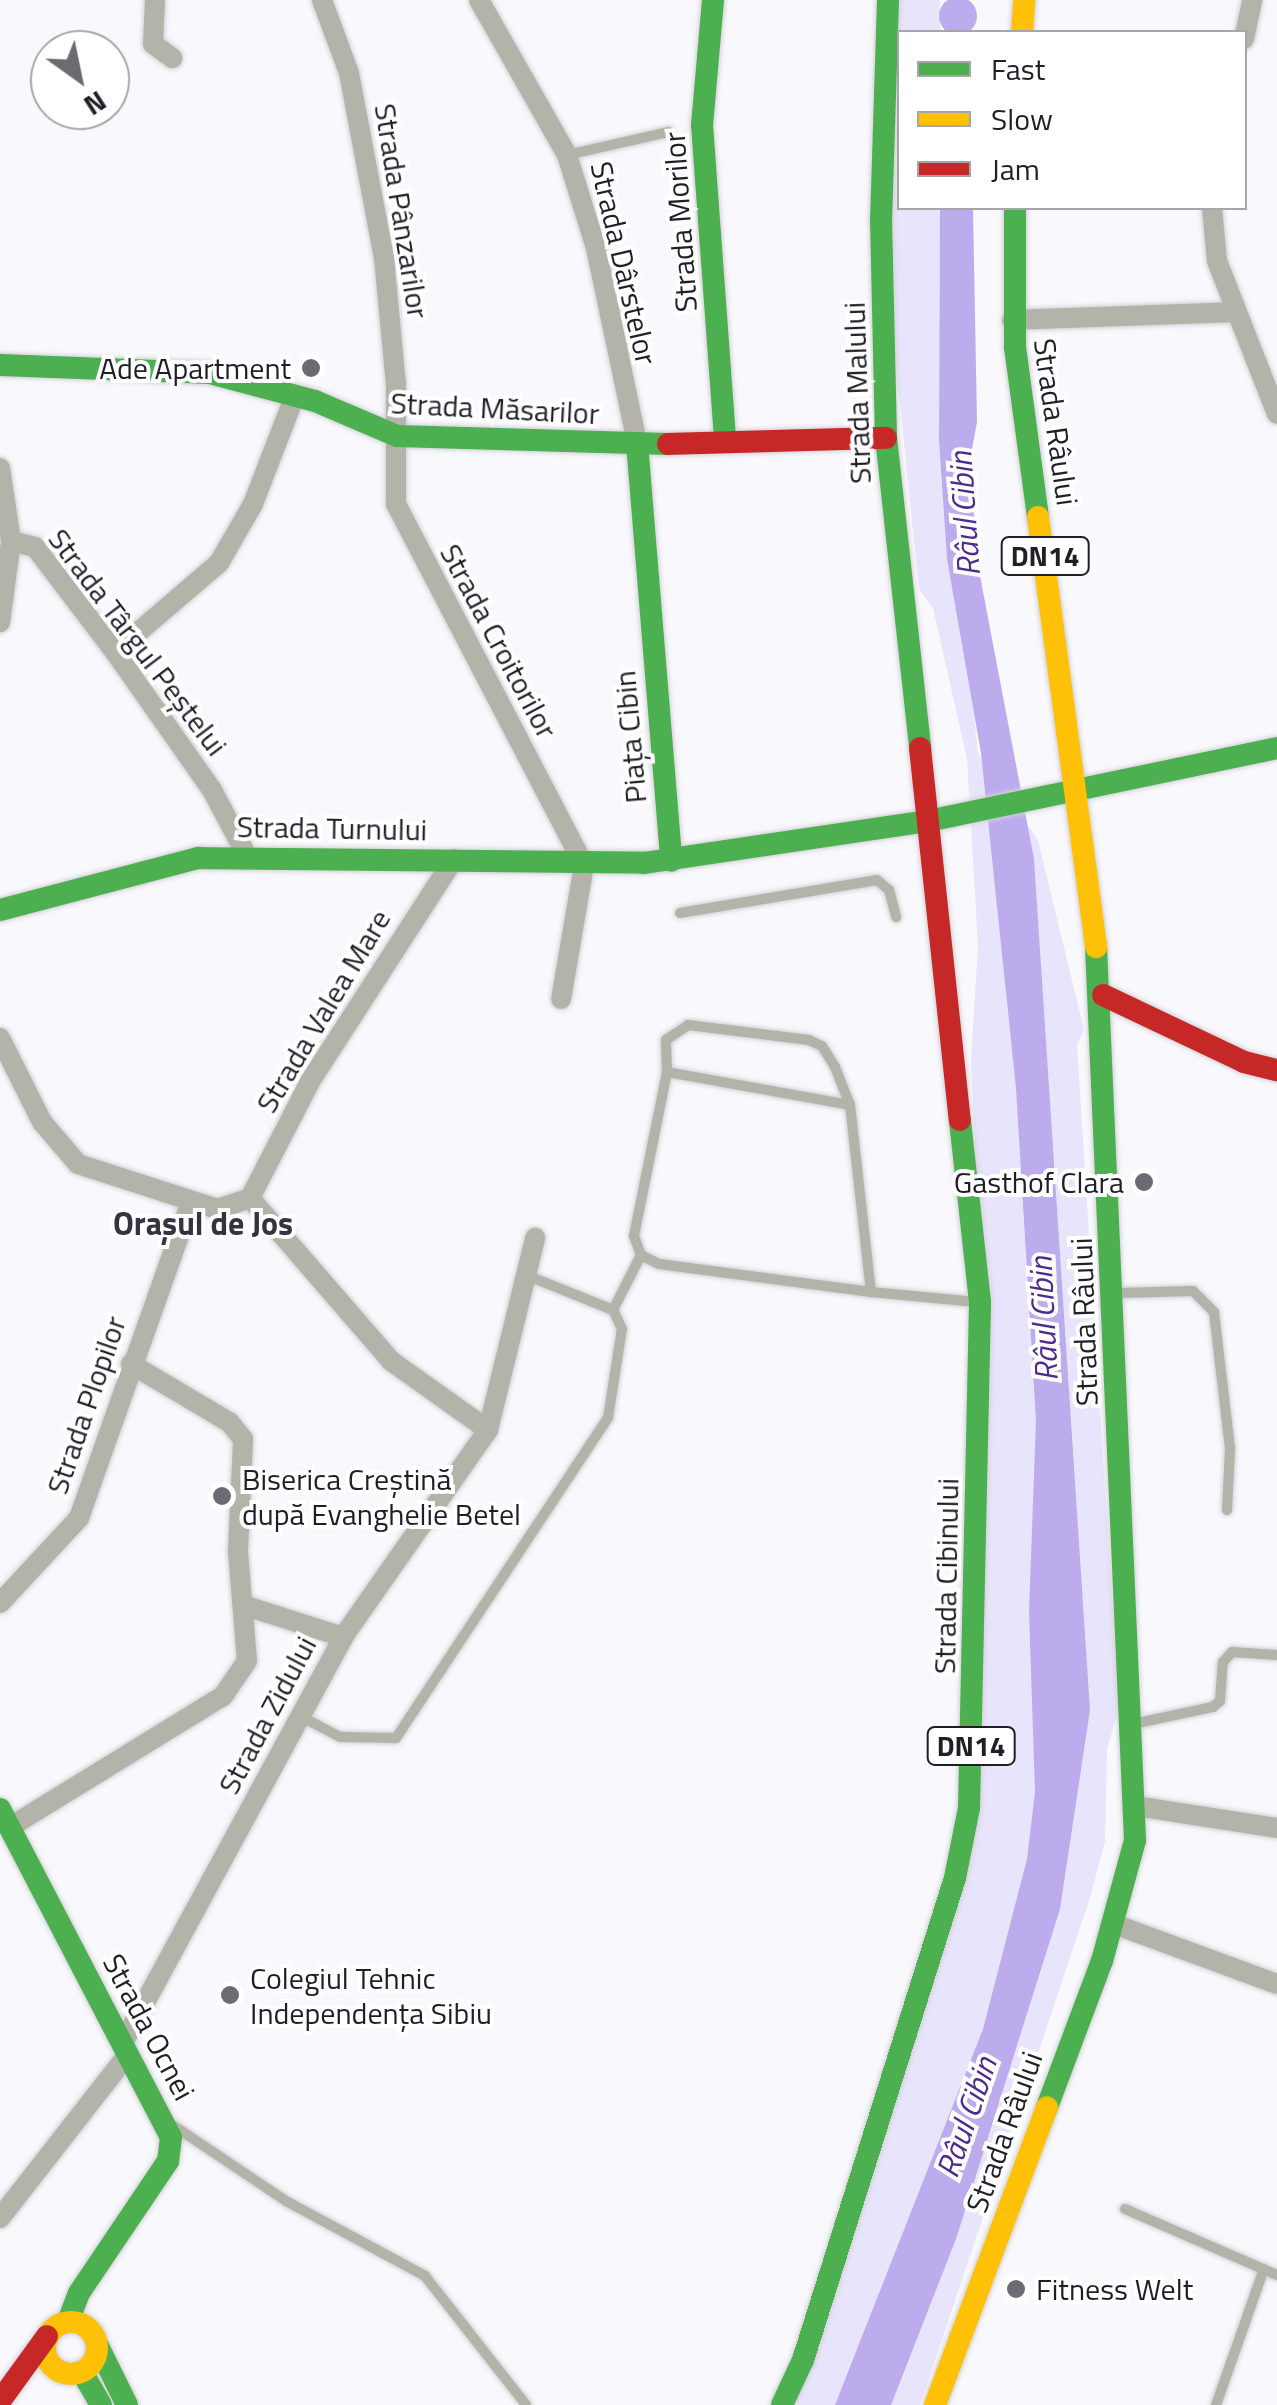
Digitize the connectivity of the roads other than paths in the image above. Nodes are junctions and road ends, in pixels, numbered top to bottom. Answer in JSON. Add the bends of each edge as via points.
{"nodes":[{"id":1,"x":155,"y":0,"type":"edge"},
{"id":2,"x":322,"y":0,"type":"edge"},
{"id":3,"x":478,"y":0,"type":"edge"},
{"id":4,"x":712,"y":0,"type":"edge"},
{"id":5,"x":888,"y":0,"type":"edge"},
{"id":6,"x":1024,"y":0,"type":"edge"},
{"id":7,"x":1252,"y":0,"type":"edge"},
{"id":8,"x":1022,"y":30,"type":"edge"},
{"id":9,"x":1246,"y":30,"type":"edge"},
{"id":10,"x":172,"y":58,"type":"dead end"},
{"id":11,"x":668,"y":132,"type":"dead end"},
{"id":12,"x":567,"y":155,"type":"junction"},
{"id":13,"x":1016,"y":210,"type":"edge"},
{"id":14,"x":1212,"y":210,"type":"edge"},
{"id":15,"x":1236,"y":312,"type":"junction"},
{"id":16,"x":1012,"y":320,"type":"junction"},
{"id":17,"x":0,"y":365,"type":"edge"},
{"id":18,"x":295,"y":395,"type":"junction"},
{"id":19,"x":1277,"y":414,"type":"edge"},
{"id":20,"x":397,"y":436,"type":"junction"},
{"id":21,"x":886,"y":438,"type":"junction"},
{"id":22,"x":725,"y":440,"type":"junction"},
{"id":23,"x":637,"y":443,"type":"junction"},
{"id":24,"x":0,"y":468,"type":"edge"},
{"id":25,"x":10,"y":540,"type":"junction"},
{"id":26,"x":0,"y":622,"type":"edge"},
{"id":27,"x":115,"y":652,"type":"junction"},
{"id":28,"x":1277,"y":748,"type":"edge"},
{"id":29,"x":924,"y":781,"type":"joint"},
{"id":30,"x":1078,"y":791,"type":"junction"},
{"id":31,"x":937,"y":819,"type":"junction"},
{"id":32,"x":247,"y":856,"type":"junction"},
{"id":33,"x":454,"y":859,"type":"junction"},
{"id":34,"x":671,"y":861,"type":"junction"},
{"id":35,"x":584,"y":865,"type":"junction"},
{"id":36,"x":0,"y":910,"type":"edge"},
{"id":37,"x":680,"y":913,"type":"dead end"},
{"id":38,"x":896,"y":917,"type":"dead end"},
{"id":39,"x":1103,"y":995,"type":"junction"},
{"id":40,"x":561,"y":999,"type":"dead end"},
{"id":41,"x":0,"y":1038,"type":"edge"},
{"id":42,"x":1244,"y":1062,"type":"junction"},
{"id":43,"x":1277,"y":1070,"type":"edge"},
{"id":44,"x":666,"y":1072,"type":"junction"},
{"id":45,"x":1277,"y":1092,"type":"edge"},
{"id":46,"x":850,"y":1105,"type":"junction"},
{"id":47,"x":250,"y":1198,"type":"junction"},
{"id":48,"x":190,"y":1202,"type":"junction"},
{"id":49,"x":535,"y":1238,"type":"dead end"},
{"id":50,"x":641,"y":1255,"type":"junction"},
{"id":51,"x":526,"y":1275,"type":"junction"},
{"id":52,"x":871,"y":1292,"type":"junction"},
{"id":53,"x":1114,"y":1293,"type":"junction"},
{"id":54,"x":980,"y":1302,"type":"junction"},
{"id":55,"x":613,"y":1310,"type":"junction"},
{"id":56,"x":131,"y":1364,"type":"junction"},
{"id":57,"x":488,"y":1430,"type":"junction"},
{"id":58,"x":1227,"y":1510,"type":"dead end"},
{"id":59,"x":0,"y":1603,"type":"edge"},
{"id":60,"x":243,"y":1604,"type":"junction"},
{"id":61,"x":343,"y":1637,"type":"junction"},
{"id":62,"x":1277,"y":1655,"type":"edge"},
{"id":63,"x":300,"y":1716,"type":"junction"},
{"id":64,"x":1128,"y":1725,"type":"junction"},
{"id":65,"x":1135,"y":1806,"type":"junction"},
{"id":66,"x":5,"y":1818,"type":"edge"},
{"id":67,"x":1277,"y":1828,"type":"edge"},
{"id":68,"x":1114,"y":1924,"type":"junction"},
{"id":69,"x":1277,"y":1984,"type":"edge"},
{"id":70,"x":126,"y":2049,"type":"junction"},
{"id":71,"x":165,"y":2121,"type":"junction"},
{"id":72,"x":1126,"y":2210,"type":"dead end"},
{"id":73,"x":0,"y":2218,"type":"edge"},
{"id":74,"x":1264,"y":2269,"type":"junction"},
{"id":75,"x":1277,"y":2275,"type":"edge"},
{"id":76,"x":68,"y":2322,"type":"junction"},
{"id":77,"x":47,"y":2336,"type":"junction"},
{"id":78,"x":98,"y":2346,"type":"junction"},
{"id":79,"x":82,"y":2372,"type":"junction"},
{"id":80,"x":0,"y":2401,"type":"edge"},
{"id":81,"x":101,"y":2405,"type":"edge"},
{"id":82,"x":126,"y":2405,"type":"edge"},
{"id":83,"x":526,"y":2405,"type":"edge"},
{"id":84,"x":782,"y":2405,"type":"edge"},
{"id":85,"x":934,"y":2405,"type":"edge"},
{"id":86,"x":1216,"y":2405,"type":"edge"}],
"edges":[{"from":1,"to":10,"type":"street","via":[[153,44]]},
{"from":2,"to":20,"type":"street","name":"Strada Pânzarilor","via":[[348,73],[376,210]]},
{"from":3,"to":12,"type":"street","name":"Strada Dârstelor"},
{"from":4,"to":22,"type":"main road","name":"Strada Morilor","via":[[702,125]]},
{"from":5,"to":21,"type":"main road","name":"Strada Malului","number":"DN14","via":[[881,218]]},
{"from":6,"to":8,"type":"main road"},
{"from":7,"to":9,"type":"street"},
{"from":11,"to":12,"type":"lane"},
{"from":12,"to":23,"type":"street","name":"Strada Dârstelor","via":[[596,248]]},
{"from":13,"to":16,"type":"main road","name":"Strada Râului","number":"DN14"},
{"from":14,"to":15,"type":"street","via":[[1211,240]]},
{"from":15,"to":16,"type":"street"},
{"from":15,"to":19,"type":"street"},
{"from":16,"to":30,"type":"main road","name":"Strada Râului","number":"DN14"},
{"from":17,"to":18,"type":"main road","name":"Strada Măsarilor","via":[[178,370]]},
{"from":18,"to":20,"type":"main road","name":"Strada Măsarilor"},
{"from":18,"to":27,"type":"street","via":[[253,504],[218,563]]},
{"from":20,"to":23,"type":"main road","name":"Strada Măsarilor"},
{"from":20,"to":35,"type":"street","name":"Strada Croitorilor","via":[[392,474],[402,520]]},
{"from":21,"to":22,"type":"main road"},
{"from":21,"to":29,"type":"main road","name":"Strada Malului","number":"DN14"},
{"from":22,"to":23,"type":"main road"},
{"from":23,"to":34,"type":"main road","name":"Piața Cibin"},
{"from":24,"to":25,"type":"street","name":"Strada Târgul Peștelui"},
{"from":25,"to":26,"type":"street"},
{"from":25,"to":27,"type":"street","name":"Strada Târgul Peștelui","via":[[35,546]]},
{"from":27,"to":32,"type":"street","name":"Strada Târgul Peștelui","via":[[212,790]]},
{"from":28,"to":30,"type":"main road"},
{"from":29,"to":31,"type":"main road","name":"Strada Cibinului","number":"DN14"},
{"from":30,"to":31,"type":"main road"},
{"from":30,"to":39,"type":"main road","name":"Strada Râului","number":"DN14"},
{"from":31,"to":34,"type":"main road"},
{"from":31,"to":54,"type":"main road","name":"Strada Cibinului","number":"DN14"},
{"from":32,"to":33,"type":"main road","name":"Strada Turnului"},
{"from":32,"to":36,"type":"main road","name":"Strada Turnului","via":[[171,863]]},
{"from":33,"to":35,"type":"main road","name":"Strada Turnului"},
{"from":33,"to":47,"type":"street","name":"Strada Valea Mare","via":[[342,1029]]},
{"from":34,"to":35,"type":"main road","name":"Strada Turnului"},
{"from":35,"to":40,"type":"street"},
{"from":37,"to":38,"type":"lane","via":[[877,880],[889,890]]},
{"from":39,"to":42,"type":"main road"},
{"from":39,"to":53,"type":"main road","name":"Strada Râului","number":"DN14"},
{"from":41,"to":48,"type":"street","via":[[64,1152],[92,1172]]},
{"from":42,"to":43,"type":"main road"},
{"from":42,"to":45,"type":"main road"},
{"from":44,"to":46,"type":"lane"},
{"from":44,"to":46,"type":"lane","via":[[666,1040],[688,1025],[808,1040],[828,1056]]},
{"from":44,"to":50,"type":"lane","via":[[634,1236]]},
{"from":46,"to":52,"type":"lane"},
{"from":47,"to":48,"type":"street","via":[[225,1209]]},
{"from":47,"to":57,"type":"street","via":[[392,1361]]},
{"from":48,"to":56,"type":"street","name":"Strada Plopilor"},
{"from":49,"to":51,"type":"street"},
{"from":50,"to":52,"type":"lane","via":[[659,1264]]},
{"from":50,"to":55,"type":"lane"},
{"from":51,"to":55,"type":"lane"},
{"from":51,"to":57,"type":"street"},
{"from":52,"to":54,"type":"lane"},
{"from":53,"to":58,"type":"lane","via":[[1194,1291],[1214,1312],[1230,1449]]},
{"from":53,"to":64,"type":"main road","name":"Strada Râului","number":"DN14"},
{"from":54,"to":84,"type":"main road","name":"Strada Cibinului","number":"DN14","via":[[964,1837],[803,2360]]},
{"from":55,"to":63,"type":"lane","via":[[622,1329],[608,1418],[396,1738],[340,1737]]},
{"from":56,"to":59,"type":"street","name":"Strada Plopilor","via":[[79,1518]]},
{"from":56,"to":60,"type":"street","via":[[229,1422],[243,1439]]},
{"from":57,"to":61,"type":"street","name":"Strada Zidului"},
{"from":60,"to":61,"type":"street"},
{"from":60,"to":66,"type":"street","via":[[247,1661],[234,1686],[91,1783]]},
{"from":61,"to":63,"type":"street","name":"Strada Zidului"},
{"from":62,"to":64,"type":"lane","via":[[1232,1652],[1223,1662],[1220,1700],[1213,1707]]},
{"from":63,"to":70,"type":"street","name":"Strada Zidului"},
{"from":64,"to":65,"type":"main road","name":"Strada Râului","number":"DN14"},
{"from":65,"to":67,"type":"street"},
{"from":65,"to":68,"type":"main road","name":"Strada Râului","number":"DN14","via":[[1129,1877]]},
{"from":66,"to":70,"type":"main road","name":"Strada Ocnei"},
{"from":68,"to":69,"type":"street"},
{"from":68,"to":85,"type":"main road","name":"Strada Râului","number":"DN14"},
{"from":70,"to":71,"type":"main road","name":"Strada Ocnei"},
{"from":70,"to":73,"type":"street","name":"Strada Zidului"},
{"from":71,"to":76,"type":"main road","name":"Strada Ocnei","via":[[172,2144],[168,2162],[79,2293]]},
{"from":71,"to":83,"type":"lane","via":[[286,2202],[425,2276]]},
{"from":72,"to":74,"type":"lane"},
{"from":74,"to":75,"type":"lane"},
{"from":74,"to":86,"type":"lane"},
{"from":76,"to":77,"type":"main road"},
{"from":76,"to":78,"type":"main road","via":[[84,2325]]},
{"from":77,"to":79,"type":"main road","via":[[44,2350],[54,2369]]},
{"from":77,"to":80,"type":"main road"},
{"from":78,"to":79,"type":"main road"},
{"from":78,"to":82,"type":"main road"},
{"from":79,"to":81,"type":"main road"}]}
